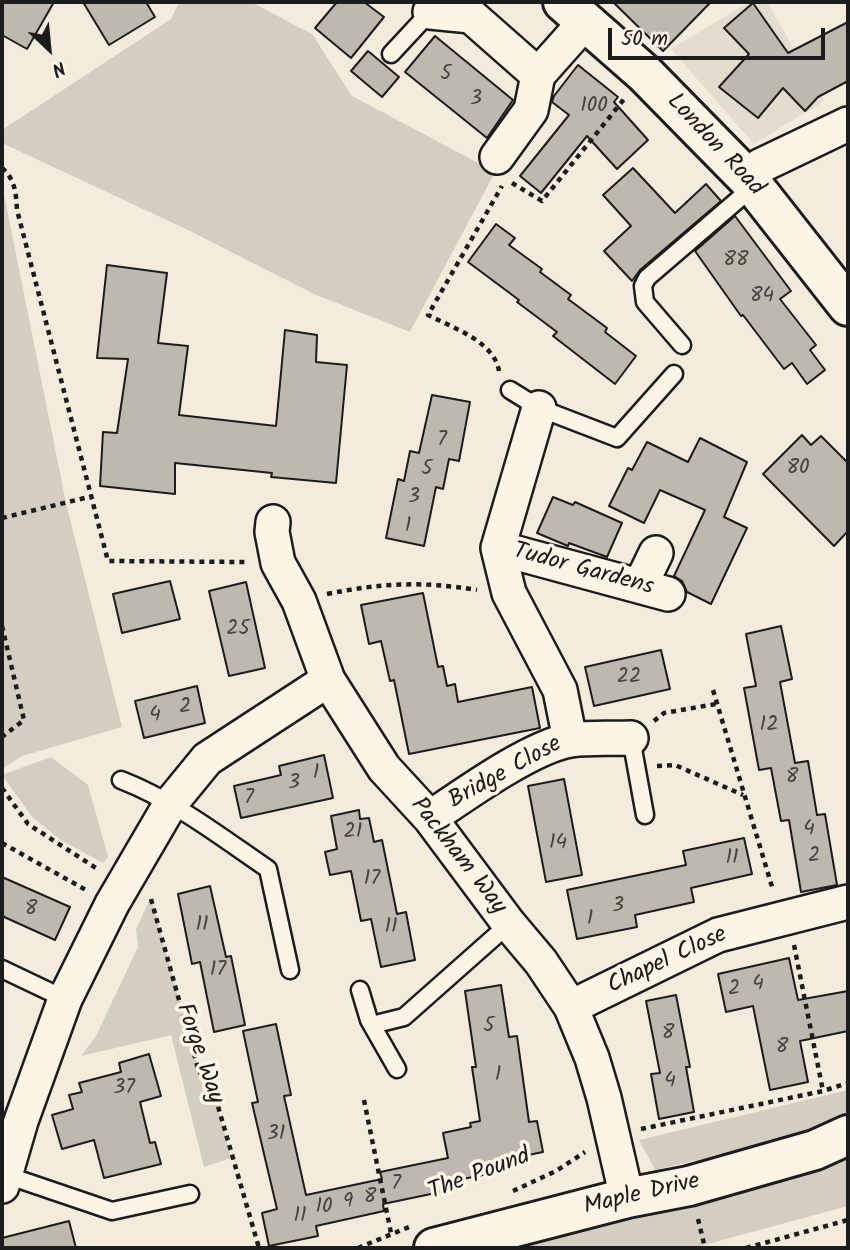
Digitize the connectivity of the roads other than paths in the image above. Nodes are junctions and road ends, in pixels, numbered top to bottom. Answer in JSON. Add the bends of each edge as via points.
{"nodes":[{"id":1,"x":430,"y":12,"type":"joint"},
{"id":2,"x":574,"y":12,"type":"edge"},
{"id":3,"x":391,"y":54,"type":"dead end"},
{"id":4,"x":538,"y":75,"type":"junction"},
{"id":5,"x":848,"y":124,"type":"edge"},
{"id":6,"x":498,"y":157,"type":"dead end"},
{"id":7,"x":751,"y":183,"type":"junction"},
{"id":8,"x":848,"y":306,"type":"edge"},
{"id":9,"x":682,"y":345,"type":"dead end"},
{"id":10,"x":674,"y":374,"type":"dead end"},
{"id":11,"x":510,"y":390,"type":"road end"},
{"id":12,"x":539,"y":408,"type":"junction"},
{"id":13,"x":273,"y":522,"type":"dead end"},
{"id":14,"x":498,"y":548,"type":"junction"},
{"id":15,"x":656,"y":553,"type":"dead end"},
{"id":16,"x":328,"y":680,"type":"junction"},
{"id":17,"x":570,"y":740,"type":"junction"},
{"id":18,"x":634,"y":753,"type":"joint"},
{"id":19,"x":121,"y":780,"type":"dead end"},
{"id":20,"x":170,"y":803,"type":"junction"},
{"id":21,"x":645,"y":815,"type":"dead end"},
{"id":22,"x":430,"y":818,"type":"junction"},
{"id":23,"x":848,"y":902,"type":"edge"},
{"id":24,"x":509,"y":924,"type":"junction"},
{"id":25,"x":2,"y":969,"type":"edge"},
{"id":26,"x":290,"y":970,"type":"dead end"},
{"id":27,"x":360,"y":990,"type":"dead end"},
{"id":28,"x":65,"y":999,"type":"junction"},
{"id":29,"x":571,"y":1007,"type":"junction"},
{"id":30,"x":372,"y":1025,"type":"junction"},
{"id":31,"x":397,"y":1069,"type":"dead end"},
{"id":32,"x":848,"y":1135,"type":"edge"},
{"id":33,"x":4,"y":1181,"type":"edge"},
{"id":34,"x":190,"y":1194,"type":"dead end"},
{"id":35,"x":627,"y":1198,"type":"junction"},
{"id":36,"x":425,"y":1236,"type":"edge"}],
"edges":[{"from":1,"to":3,"type":"lane"},
{"from":1,"to":4,"type":"street","via":[[471,16]]},
{"from":2,"to":4,"type":"street"},
{"from":2,"to":7,"type":"street","name":"London Road","via":[[645,74]]},
{"from":4,"to":6,"type":"street","via":[[531,110]]},
{"from":5,"to":7,"type":"street","via":[[760,166]]},
{"from":7,"to":8,"type":"street","name":"London Road"},
{"from":7,"to":9,"type":"lane","via":[[643,286],[645,302]]},
{"from":10,"to":12,"type":"lane","via":[[617,438]]},
{"from":11,"to":12,"type":"lane"},
{"from":12,"to":14,"type":"street"},
{"from":13,"to":16,"type":"street","name":"Packham Way","via":[[278,563],[299,601]]},
{"from":14,"to":15,"type":"street","name":"Tudor Gardens","via":[[654,590]]},
{"from":14,"to":17,"type":"street","name":"Bridge Close","via":[[509,593],[560,690]]},
{"from":16,"to":20,"type":"street","via":[[207,759]]},
{"from":16,"to":22,"type":"street","name":"Packham Way","via":[[384,768]]},
{"from":17,"to":18,"type":"street"},
{"from":17,"to":22,"type":"street","name":"Bridge Close","via":[[496,775]]},
{"from":18,"to":21,"type":"lane"},
{"from":19,"to":20,"type":"lane"},
{"from":20,"to":26,"type":"lane","via":[[268,869]]},
{"from":20,"to":28,"type":"street"},
{"from":22,"to":24,"type":"street","name":"Packham Way"},
{"from":23,"to":29,"type":"street","name":"Chapel Close","via":[[718,935]]},
{"from":24,"to":29,"type":"street","name":"Packham Way"},
{"from":24,"to":30,"type":"lane","via":[[404,1017]]},
{"from":25,"to":28,"type":"lane"},
{"from":27,"to":30,"type":"lane"},
{"from":28,"to":33,"type":"street"},
{"from":29,"to":35,"type":"street","name":"Packham Way","via":[[592,1058]]},
{"from":30,"to":31,"type":"lane"},
{"from":32,"to":35,"type":"street","name":"Maple Drive","via":[[740,1172]]},
{"from":33,"to":34,"type":"lane","via":[[112,1211]]},
{"from":35,"to":36,"type":"street","name":"Maple Drive"}]}
